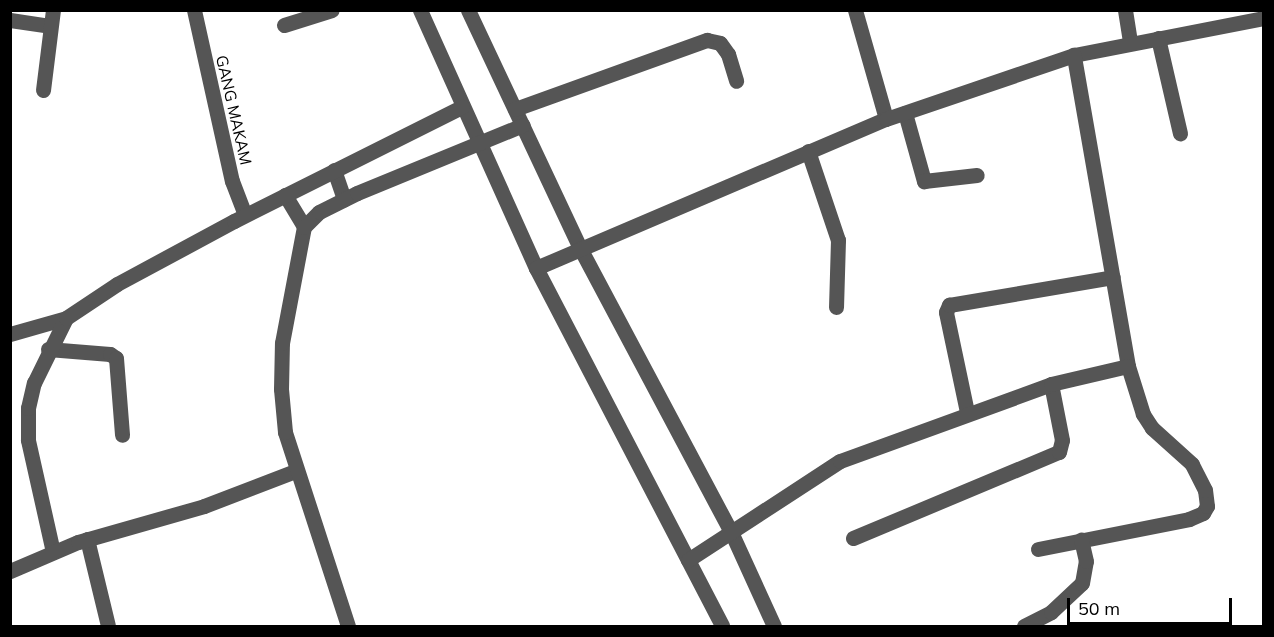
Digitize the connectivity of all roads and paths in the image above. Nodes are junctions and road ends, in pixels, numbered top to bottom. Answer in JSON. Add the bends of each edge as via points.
{"nodes":[{"id":1,"x":53,"y":10,"type":"edge"},
{"id":2,"x":194,"y":10,"type":"edge"},
{"id":3,"x":332,"y":10,"type":"edge"},
{"id":4,"x":420,"y":10,"type":"edge"},
{"id":5,"x":468,"y":10,"type":"edge"},
{"id":6,"x":855,"y":10,"type":"edge"},
{"id":7,"x":1125,"y":10,"type":"edge"},
{"id":8,"x":1263,"y":18,"type":"edge"},
{"id":9,"x":10,"y":20,"type":"edge"},
{"id":10,"x":284,"y":25,"type":"dead end"},
{"id":11,"x":50,"y":26,"type":"junction"},
{"id":12,"x":1158,"y":38,"type":"junction"},
{"id":13,"x":1130,"y":42,"type":"junction"},
{"id":14,"x":1074,"y":55,"type":"junction"},
{"id":15,"x":736,"y":81,"type":"dead end"},
{"id":16,"x":43,"y":90,"type":"dead end"},
{"id":17,"x":462,"y":107,"type":"junction"},
{"id":18,"x":515,"y":109,"type":"junction"},
{"id":19,"x":905,"y":113,"type":"junction"},
{"id":20,"x":886,"y":119,"type":"junction"},
{"id":21,"x":518,"y":127,"type":"junction"},
{"id":22,"x":1180,"y":133,"type":"dead end"},
{"id":23,"x":484,"y":141,"type":"junction"},
{"id":24,"x":808,"y":151,"type":"junction"},
{"id":25,"x":335,"y":173,"type":"junction"},
{"id":26,"x":977,"y":175,"type":"dead end"},
{"id":27,"x":343,"y":196,"type":"junction"},
{"id":28,"x":286,"y":197,"type":"junction"},
{"id":29,"x":245,"y":215,"type":"junction"},
{"id":30,"x":300,"y":223,"type":"junction"},
{"id":31,"x":574,"y":251,"type":"junction"},
{"id":32,"x":539,"y":266,"type":"junction"},
{"id":33,"x":1113,"y":277,"type":"junction"},
{"id":34,"x":836,"y":307,"type":"dead end"},
{"id":35,"x":66,"y":318,"type":"junction"},
{"id":36,"x":10,"y":334,"type":"edge"},
{"id":37,"x":58,"y":351,"type":"junction"},
{"id":38,"x":1128,"y":366,"type":"junction"},
{"id":39,"x":1051,"y":384,"type":"junction"},
{"id":40,"x":967,"y":412,"type":"junction"},
{"id":41,"x":122,"y":435,"type":"dead end"},
{"id":42,"x":295,"y":471,"type":"junction"},
{"id":43,"x":729,"y":535,"type":"junction"},
{"id":44,"x":853,"y":538,"type":"dead end"},
{"id":45,"x":1081,"y":540,"type":"junction"},
{"id":46,"x":66,"y":545,"type":"junction"},
{"id":47,"x":1038,"y":549,"type":"dead end"},
{"id":48,"x":694,"y":556,"type":"junction"},
{"id":49,"x":10,"y":571,"type":"edge"},
{"id":50,"x":108,"y":627,"type":"edge"},
{"id":51,"x":348,"y":627,"type":"edge"},
{"id":52,"x":722,"y":627,"type":"edge"},
{"id":53,"x":774,"y":627,"type":"edge"},
{"id":54,"x":1024,"y":627,"type":"edge"}],
"edges":[{"from":1,"to":11,"type":"street"},
{"from":2,"to":29,"type":"street","name":"GANG MAKAM","via":[[232,181]]},
{"from":3,"to":10,"type":"street"},
{"from":4,"to":17,"type":"street"},
{"from":5,"to":18,"type":"street"},
{"from":6,"to":20,"type":"street"},
{"from":7,"to":13,"type":"street"},
{"from":8,"to":12,"type":"street"},
{"from":9,"to":11,"type":"street"},
{"from":11,"to":16,"type":"street"},
{"from":12,"to":13,"type":"street"},
{"from":12,"to":22,"type":"street"},
{"from":13,"to":14,"type":"street"},
{"from":14,"to":19,"type":"street"},
{"from":14,"to":33,"type":"street"},
{"from":15,"to":18,"type":"street","via":[[728,54],[720,43],[707,40]]},
{"from":17,"to":23,"type":"street"},
{"from":17,"to":25,"type":"street"},
{"from":18,"to":21,"type":"street"},
{"from":19,"to":20,"type":"street"},
{"from":19,"to":26,"type":"street","via":[[924,181]]},
{"from":20,"to":24,"type":"street"},
{"from":21,"to":23,"type":"street"},
{"from":21,"to":31,"type":"street"},
{"from":23,"to":27,"type":"street"},
{"from":23,"to":32,"type":"street"},
{"from":24,"to":31,"type":"street"},
{"from":24,"to":34,"type":"street","via":[[838,240]]},
{"from":25,"to":27,"type":"street"},
{"from":25,"to":28,"type":"street"},
{"from":27,"to":30,"type":"street"},
{"from":28,"to":29,"type":"street"},
{"from":28,"to":30,"type":"street"},
{"from":29,"to":35,"type":"street","via":[[117,284]]},
{"from":30,"to":42,"type":"street","via":[[282,343],[280,389]]},
{"from":31,"to":32,"type":"street"},
{"from":31,"to":43,"type":"street"},
{"from":32,"to":48,"type":"street"},
{"from":33,"to":38,"type":"street"},
{"from":33,"to":40,"type":"street","via":[[948,305],[946,312]]},
{"from":35,"to":36,"type":"street"},
{"from":35,"to":37,"type":"street"},
{"from":37,"to":41,"type":"street","via":[[110,354],[116,358]]},
{"from":37,"to":46,"type":"street","via":[[34,383],[27,440],[43,521]]},
{"from":38,"to":39,"type":"street"},
{"from":38,"to":45,"type":"street","via":[[1143,414],[1152,428],[1192,464],[1205,490],[1207,506],[1203,513],[1189,519]]},
{"from":39,"to":40,"type":"street"},
{"from":39,"to":44,"type":"street","via":[[1062,440],[1059,452]]},
{"from":40,"to":43,"type":"street","via":[[840,461]]},
{"from":42,"to":46,"type":"street","via":[[204,506]]},
{"from":42,"to":51,"type":"street"},
{"from":43,"to":48,"type":"street"},
{"from":43,"to":53,"type":"street"},
{"from":45,"to":47,"type":"street"},
{"from":45,"to":54,"type":"street","via":[[1086,561],[1082,582],[1051,612]]},
{"from":46,"to":49,"type":"street"},
{"from":46,"to":50,"type":"street"},
{"from":48,"to":52,"type":"street"}]}
